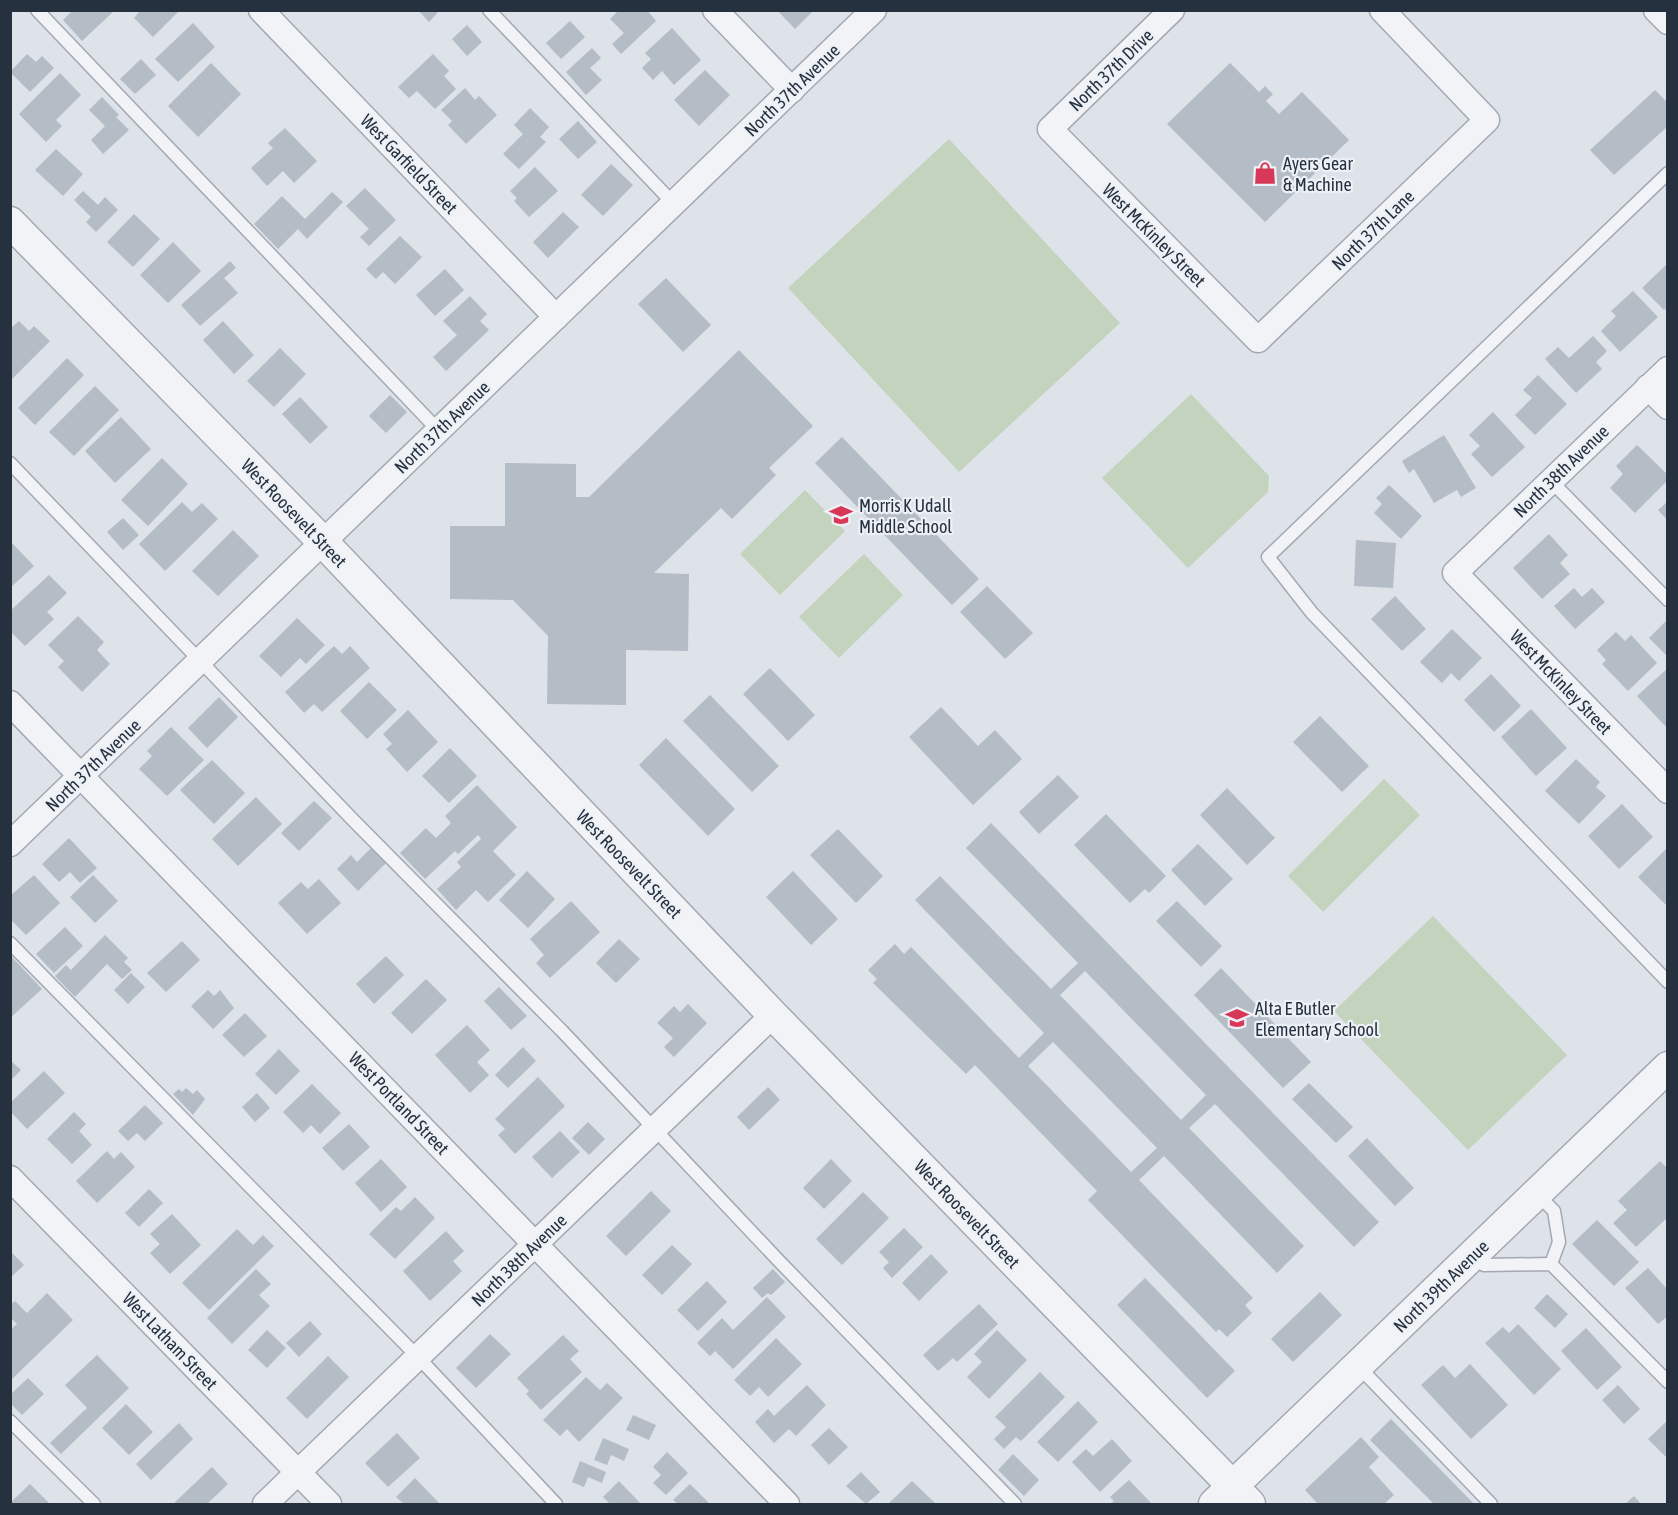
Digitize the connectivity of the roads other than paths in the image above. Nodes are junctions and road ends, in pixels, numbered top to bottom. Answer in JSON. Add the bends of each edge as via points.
{"nodes":[{"id":1,"x":37,"y":10,"type":"edge"},
{"id":2,"x":261,"y":10,"type":"edge"},
{"id":3,"x":489,"y":10,"type":"edge"},
{"id":4,"x":716,"y":10,"type":"edge"},
{"id":5,"x":874,"y":10,"type":"edge"},
{"id":6,"x":1172,"y":10,"type":"edge"},
{"id":7,"x":1382,"y":10,"type":"edge"},
{"id":8,"x":1656,"y":10,"type":"edge"},
{"id":9,"x":1668,"y":22,"type":"edge"},
{"id":10,"x":792,"y":90,"type":"junction"},
{"id":11,"x":1050,"y":129,"type":"joint"},
{"id":12,"x":1668,"y":173,"type":"edge"},
{"id":13,"x":674,"y":204,"type":"junction"},
{"id":14,"x":10,"y":222,"type":"edge"},
{"id":15,"x":556,"y":317,"type":"junction"},
{"id":16,"x":1258,"y":340,"type":"joint"},
{"id":17,"x":1668,"y":369,"type":"edge"},
{"id":18,"x":1648,"y":387,"type":"junction"},
{"id":19,"x":1668,"y":407,"type":"edge"},
{"id":20,"x":439,"y":431,"type":"junction"},
{"id":21,"x":10,"y":463,"type":"edge"},
{"id":22,"x":1551,"y":481,"type":"junction"},
{"id":23,"x":323,"y":542,"type":"junction"},
{"id":24,"x":1455,"y":573,"type":"joint"},
{"id":25,"x":1668,"y":600,"type":"edge"},
{"id":26,"x":201,"y":660,"type":"junction"},
{"id":27,"x":10,"y":703,"type":"edge"},
{"id":28,"x":81,"y":776,"type":"junction"},
{"id":29,"x":1668,"y":791,"type":"edge"},
{"id":30,"x":10,"y":844,"type":"edge"},
{"id":31,"x":10,"y":943,"type":"edge"},
{"id":32,"x":1668,"y":982,"type":"edge"},
{"id":33,"x":773,"y":1015,"type":"junction"},
{"id":34,"x":1668,"y":1067,"type":"edge"},
{"id":35,"x":654,"y":1130,"type":"junction"},
{"id":36,"x":10,"y":1179,"type":"edge"},
{"id":37,"x":1536,"y":1193,"type":"junction"},
{"id":38,"x":535,"y":1244,"type":"junction"},
{"id":39,"x":1471,"y":1257,"type":"junction"},
{"id":40,"x":1551,"y":1264,"type":"junction"},
{"id":41,"x":418,"y":1357,"type":"junction"},
{"id":42,"x":1358,"y":1366,"type":"junction"},
{"id":43,"x":1668,"y":1382,"type":"edge"},
{"id":44,"x":10,"y":1420,"type":"edge"},
{"id":45,"x":299,"y":1472,"type":"junction"},
{"id":46,"x":1232,"y":1498,"type":"edge"},
{"id":47,"x":94,"y":1504,"type":"edge"},
{"id":48,"x":265,"y":1504,"type":"edge"},
{"id":49,"x":329,"y":1504,"type":"edge"},
{"id":50,"x":555,"y":1504,"type":"edge"},
{"id":51,"x":787,"y":1504,"type":"edge"},
{"id":52,"x":1015,"y":1504,"type":"edge"},
{"id":53,"x":1491,"y":1504,"type":"edge"}],
"edges":[{"from":1,"to":20,"type":"lane"},
{"from":2,"to":15,"type":"street","name":"West Garfield Street"},
{"from":3,"to":13,"type":"lane"},
{"from":4,"to":10,"type":"street"},
{"from":5,"to":10,"type":"street","name":"North 37th Avenue"},
{"from":6,"to":11,"type":"street","name":"North 37th Drive"},
{"from":7,"to":16,"type":"street","name":"North 37th Lane","via":[[1487,120]]},
{"from":8,"to":9,"type":"street"},
{"from":10,"to":13,"type":"street","name":"North 37th Avenue"},
{"from":11,"to":16,"type":"street","name":"West McKinley Street"},
{"from":12,"to":32,"type":"lane","via":[[1268,557],[1312,613]]},
{"from":13,"to":15,"type":"street","name":"North 37th Avenue"},
{"from":14,"to":23,"type":"street","name":"West Roosevelt Street"},
{"from":15,"to":20,"type":"street","name":"North 37th Avenue"},
{"from":17,"to":18,"type":"street","name":"North 38th Avenue"},
{"from":18,"to":19,"type":"street"},
{"from":18,"to":22,"type":"street","name":"North 38th Avenue"},
{"from":20,"to":23,"type":"street","name":"North 37th Avenue"},
{"from":21,"to":26,"type":"lane"},
{"from":22,"to":24,"type":"street","name":"North 38th Avenue"},
{"from":22,"to":25,"type":"lane"},
{"from":23,"to":26,"type":"street","name":"North 37th Avenue"},
{"from":23,"to":33,"type":"street","name":"West Roosevelt Street"},
{"from":24,"to":29,"type":"street","name":"West McKinley Street"},
{"from":26,"to":28,"type":"street","name":"North 37th Avenue"},
{"from":26,"to":35,"type":"lane"},
{"from":27,"to":28,"type":"street","name":"West Portland Street"},
{"from":28,"to":30,"type":"street","name":"North 37th Avenue"},
{"from":28,"to":38,"type":"street","name":"West Portland Street"},
{"from":31,"to":41,"type":"lane"},
{"from":33,"to":35,"type":"street","name":"North 38th Avenue"},
{"from":33,"to":46,"type":"street","name":"West Roosevelt Street"},
{"from":34,"to":37,"type":"street","name":"North 39th Avenue"},
{"from":35,"to":38,"type":"street","name":"North 38th Avenue"},
{"from":35,"to":52,"type":"lane"},
{"from":36,"to":45,"type":"street","name":"West Latham Street"},
{"from":37,"to":39,"type":"street","name":"North 39th Avenue"},
{"from":37,"to":40,"type":"lane","via":[[1554,1211],[1559,1242]]},
{"from":38,"to":41,"type":"street","name":"North 38th Avenue"},
{"from":38,"to":51,"type":"street","name":"West Portland Street"},
{"from":39,"to":40,"type":"lane","via":[[1484,1265]]},
{"from":39,"to":42,"type":"street","name":"North 39th Avenue"},
{"from":40,"to":43,"type":"lane"},
{"from":41,"to":45,"type":"street","name":"North 38th Avenue"},
{"from":41,"to":50,"type":"lane"},
{"from":42,"to":46,"type":"street","name":"North 39th Avenue"},
{"from":42,"to":53,"type":"lane"},
{"from":44,"to":47,"type":"lane"},
{"from":45,"to":48,"type":"street","name":"North 38th Avenue"},
{"from":45,"to":49,"type":"street","name":"West Latham Street"}]}
